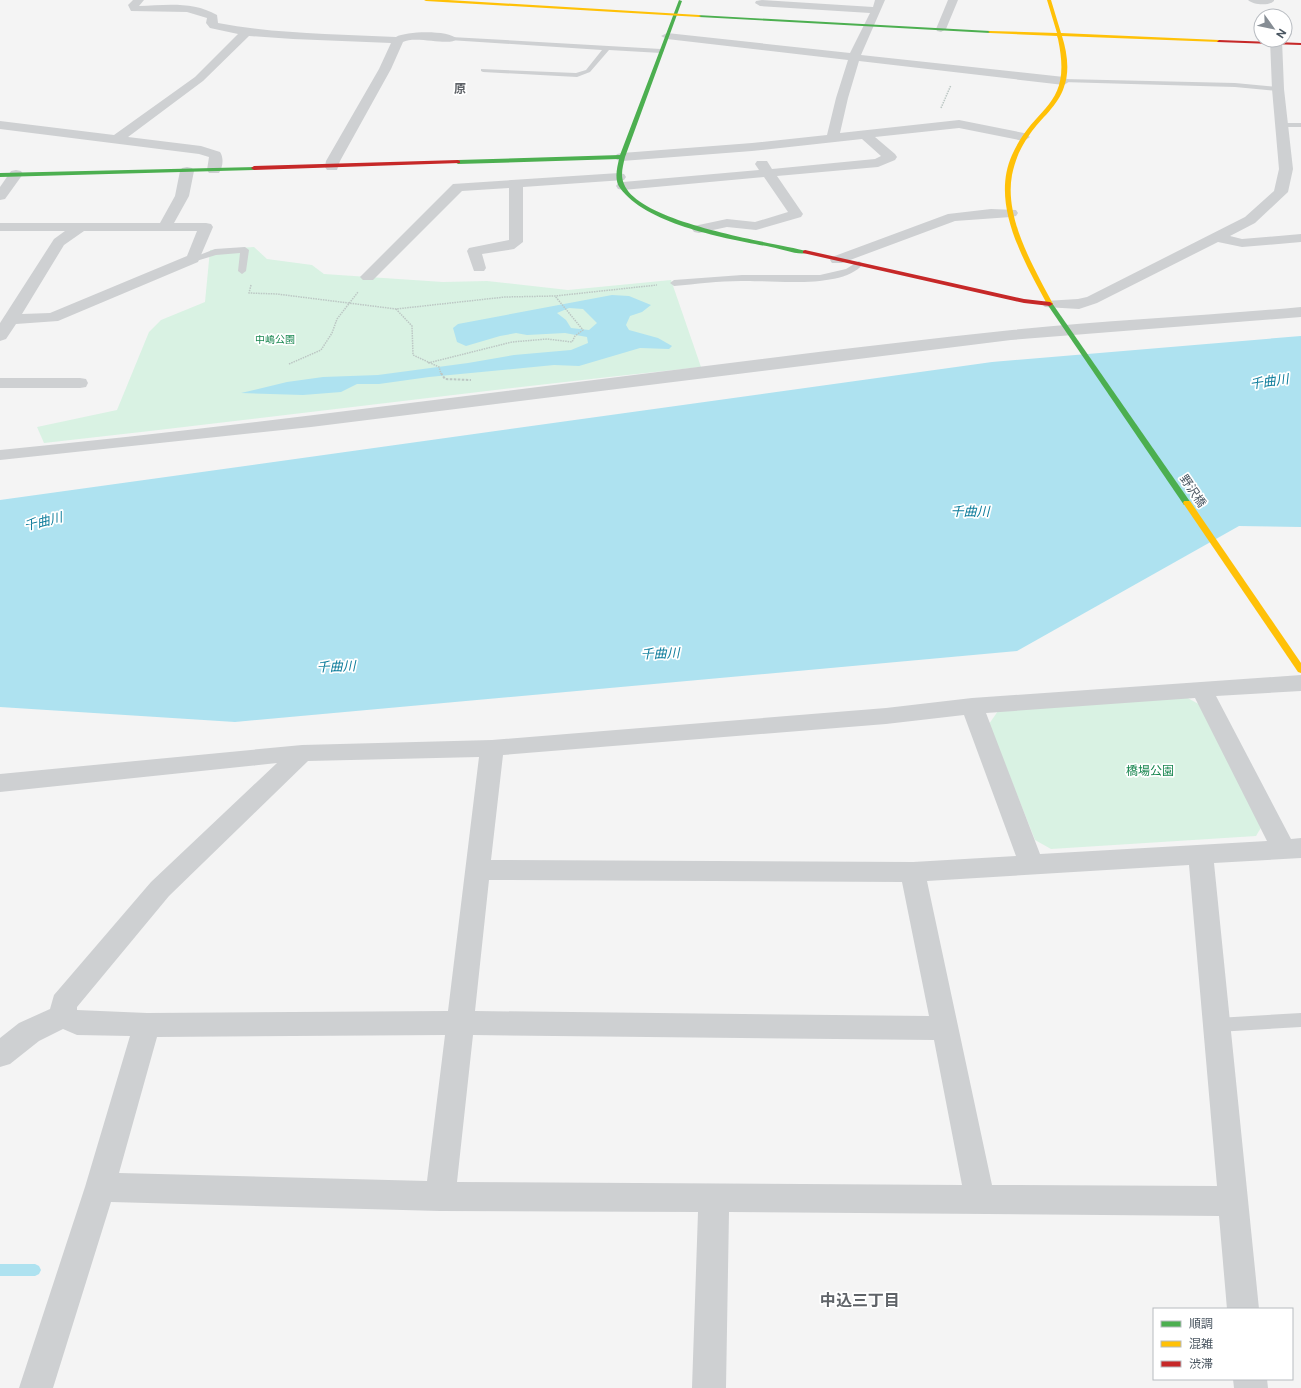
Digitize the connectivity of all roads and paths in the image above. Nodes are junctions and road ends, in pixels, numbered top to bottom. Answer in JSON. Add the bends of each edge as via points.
{"nodes":[{"id":1,"x":139,"y":0,"type":"edge"},
{"id":2,"x":426,"y":0,"type":"edge"},
{"id":3,"x":680,"y":0,"type":"edge"},
{"id":4,"x":953,"y":0,"type":"edge"},
{"id":5,"x":1049,"y":0,"type":"edge"},
{"id":6,"x":1253,"y":0,"type":"edge"},
{"id":7,"x":761,"y":2,"type":"edge"},
{"id":8,"x":825,"y":3,"type":"edge"},
{"id":9,"x":1270,"y":3,"type":"edge"},
{"id":10,"x":878,"y":5,"type":"edge"},
{"id":11,"x":675,"y":13,"type":"junction"},
{"id":12,"x":754,"y":18,"type":"junction"},
{"id":13,"x":869,"y":24,"type":"junction"},
{"id":14,"x":942,"y":29,"type":"junction"},
{"id":15,"x":246,"y":32,"type":"junction"},
{"id":16,"x":667,"y":36,"type":"junction"},
{"id":17,"x":1060,"y":36,"type":"junction"},
{"id":18,"x":451,"y":39,"type":"joint"},
{"id":19,"x":398,"y":40,"type":"junction"},
{"id":20,"x":1253,"y":41,"type":"edge"},
{"id":21,"x":607,"y":48,"type":"junction"},
{"id":22,"x":1276,"y":48,"type":"edge"},
{"id":23,"x":661,"y":51,"type":"junction"},
{"id":24,"x":854,"y":58,"type":"junction"},
{"id":25,"x":955,"y":69,"type":"junction"},
{"id":26,"x":483,"y":70,"type":"dead end"},
{"id":27,"x":1064,"y":81,"type":"junction"},
{"id":28,"x":1278,"y":89,"type":"junction"},
{"id":29,"x":0,"y":125,"type":"edge"},
{"id":30,"x":1282,"y":125,"type":"junction"},
{"id":31,"x":1301,"y":125,"type":"edge"},
{"id":32,"x":934,"y":127,"type":"junction"},
{"id":33,"x":865,"y":135,"type":"junction"},
{"id":34,"x":1024,"y":137,"type":"junction"},
{"id":35,"x":117,"y":139,"type":"junction"},
{"id":36,"x":833,"y":139,"type":"junction"},
{"id":37,"x":752,"y":148,"type":"junction"},
{"id":38,"x":622,"y":157,"type":"junction"},
{"id":39,"x":332,"y":167,"type":"junction"},
{"id":40,"x":214,"y":170,"type":"junction"},
{"id":41,"x":187,"y":171,"type":"junction"},
{"id":42,"x":768,"y":172,"type":"junction"},
{"id":43,"x":16,"y":174,"type":"junction"},
{"id":44,"x":0,"y":175,"type":"edge"},
{"id":45,"x":621,"y":182,"type":"junction"},
{"id":46,"x":516,"y":184,"type":"junction"},
{"id":47,"x":0,"y":196,"type":"edge"},
{"id":48,"x":1011,"y":213,"type":"junction"},
{"id":49,"x":165,"y":226,"type":"junction"},
{"id":50,"x":81,"y":227,"type":"junction"},
{"id":51,"x":0,"y":228,"type":"edge"},
{"id":52,"x":699,"y":229,"type":"junction"},
{"id":53,"x":1216,"y":237,"type":"junction"},
{"id":54,"x":1301,"y":238,"type":"edge"},
{"id":55,"x":193,"y":259,"type":"junction"},
{"id":56,"x":837,"y":260,"type":"junction"},
{"id":57,"x":859,"y":264,"type":"junction"},
{"id":58,"x":479,"y":268,"type":"dead end"},
{"id":59,"x":242,"y":271,"type":"joint"},
{"id":60,"x":368,"y":277,"type":"dead end"},
{"id":61,"x":674,"y":283,"type":"joint"},
{"id":62,"x":555,"y":296,"type":"junction"},
{"id":63,"x":350,"y":304,"type":"junction"},
{"id":64,"x":1050,"y":304,"type":"junction"},
{"id":65,"x":396,"y":309,"type":"junction"},
{"id":66,"x":1301,"y":312,"type":"edge"},
{"id":67,"x":11,"y":319,"type":"junction"},
{"id":68,"x":1068,"y":330,"type":"junction"},
{"id":69,"x":0,"y":336,"type":"edge"},
{"id":70,"x":428,"y":363,"type":"junction"},
{"id":71,"x":289,"y":364,"type":"dead end"},
{"id":72,"x":442,"y":376,"type":"dead end"},
{"id":73,"x":0,"y":383,"type":"edge"},
{"id":74,"x":80,"y":383,"type":"dead end"},
{"id":75,"x":0,"y":455,"type":"edge"},
{"id":76,"x":1300,"y":673,"type":"edge"},
{"id":77,"x":1202,"y":690,"type":"junction"},
{"id":78,"x":972,"y":706,"type":"junction"},
{"id":79,"x":492,"y":748,"type":"junction"},
{"id":80,"x":302,"y":753,"type":"junction"},
{"id":81,"x":6,"y":782,"type":"edge"},
{"id":82,"x":1293,"y":849,"type":"edge"},
{"id":83,"x":1201,"y":855,"type":"junction"},
{"id":84,"x":1031,"y":864,"type":"junction"},
{"id":85,"x":478,"y":870,"type":"junction"},
{"id":86,"x":913,"y":872,"type":"junction"},
{"id":87,"x":63,"y":1016,"type":"junction"},
{"id":88,"x":1301,"y":1020,"type":"edge"},
{"id":89,"x":460,"y":1023,"type":"junction"},
{"id":90,"x":147,"y":1025,"type":"junction"},
{"id":91,"x":1217,"y":1025,"type":"junction"},
{"id":92,"x":945,"y":1028,"type":"junction"},
{"id":93,"x":0,"y":1055,"type":"edge"},
{"id":94,"x":100,"y":1187,"type":"junction"},
{"id":95,"x":440,"y":1196,"type":"junction"},
{"id":96,"x":714,"y":1198,"type":"junction"},
{"id":97,"x":980,"y":1199,"type":"junction"},
{"id":98,"x":1233,"y":1201,"type":"junction"},
{"id":99,"x":1243,"y":1308,"type":"edge"},
{"id":100,"x":36,"y":1388,"type":"edge"},
{"id":101,"x":709,"y":1388,"type":"edge"}],
"edges":[{"from":1,"to":15,"type":"street","via":[[133,5],[135,9],[186,9],[208,13],[213,16],[211,23],[214,26]]},
{"from":2,"to":11,"type":"street"},
{"from":3,"to":11,"type":"street"},
{"from":4,"to":14,"type":"street"},
{"from":5,"to":17,"type":"street"},
{"from":6,"to":9,"type":"street"},
{"from":7,"to":8,"type":"street"},
{"from":7,"to":12,"type":"street"},
{"from":8,"to":10,"type":"street"},
{"from":10,"to":13,"type":"street","via":[[875,17]]},
{"from":11,"to":12,"type":"street"},
{"from":11,"to":16,"type":"street"},
{"from":12,"to":13,"type":"street"},
{"from":13,"to":14,"type":"street"},
{"from":13,"to":24,"type":"street"},
{"from":14,"to":17,"type":"street"},
{"from":15,"to":19,"type":"street"},
{"from":15,"to":35,"type":"street","via":[[199,80]]},
{"from":16,"to":23,"type":"street"},
{"from":16,"to":24,"type":"street"},
{"from":17,"to":20,"type":"street"},
{"from":17,"to":27,"type":"street","via":[[1065,64]]},
{"from":18,"to":19,"type":"street","via":[[412,36]]},
{"from":18,"to":21,"type":"lane"},
{"from":19,"to":39,"type":"street"},
{"from":21,"to":23,"type":"lane"},
{"from":21,"to":26,"type":"lane","via":[[588,71],[577,75]]},
{"from":22,"to":28,"type":"street"},
{"from":23,"to":38,"type":"street"},
{"from":24,"to":25,"type":"street"},
{"from":24,"to":36,"type":"street","via":[[842,94]]},
{"from":25,"to":27,"type":"street"},
{"from":25,"to":32,"type":"path"},
{"from":27,"to":28,"type":"lane","via":[[1147,82]]},
{"from":27,"to":34,"type":"street","name":"野沢橋","via":[[1056,100]]},
{"from":28,"to":30,"type":"street"},
{"from":29,"to":35,"type":"street"},
{"from":30,"to":31,"type":"lane"},
{"from":30,"to":53,"type":"street","via":[[1286,169],[1281,192],[1250,220]]},
{"from":32,"to":33,"type":"street"},
{"from":32,"to":34,"type":"street","via":[[964,124]]},
{"from":33,"to":36,"type":"street"},
{"from":33,"to":42,"type":"street","via":[[890,157],[878,163]]},
{"from":34,"to":48,"type":"street","name":"野沢橋","via":[[1007,172],[1006,185]]},
{"from":35,"to":40,"type":"street","via":[[210,152],[215,155]]},
{"from":36,"to":37,"type":"street"},
{"from":37,"to":38,"type":"street"},
{"from":37,"to":42,"type":"street"},
{"from":38,"to":39,"type":"street"},
{"from":38,"to":45,"type":"street"},
{"from":39,"to":40,"type":"street"},
{"from":40,"to":41,"type":"street"},
{"from":41,"to":43,"type":"street"},
{"from":41,"to":49,"type":"street","via":[[182,196]]},
{"from":42,"to":45,"type":"street","via":[[728,178]]},
{"from":42,"to":52,"type":"street","via":[[796,214],[756,226],[727,223]]},
{"from":43,"to":44,"type":"street"},
{"from":43,"to":47,"type":"street"},
{"from":45,"to":46,"type":"street"},
{"from":45,"to":52,"type":"street","via":[[640,204],[670,220]]},
{"from":46,"to":58,"type":"street","via":[[516,242],[509,246],[474,251]]},
{"from":46,"to":60,"type":"street","via":[[458,187]]},
{"from":48,"to":56,"type":"street","via":[[953,217]]},
{"from":48,"to":64,"type":"street","name":"野沢橋","via":[[1026,260]]},
{"from":49,"to":50,"type":"street"},
{"from":49,"to":55,"type":"street","via":[[206,227]]},
{"from":50,"to":51,"type":"street"},
{"from":50,"to":67,"type":"street","via":[[59,242]]},
{"from":52,"to":56,"type":"street"},
{"from":53,"to":54,"type":"street","via":[[1242,243]]},
{"from":53,"to":64,"type":"street","via":[[1092,300],[1079,304]]},
{"from":55,"to":59,"type":"lane","via":[[215,252],[245,250]]},
{"from":55,"to":67,"type":"street","via":[[52,318]]},
{"from":56,"to":57,"type":"street"},
{"from":57,"to":61,"type":"lane","via":[[840,275]]},
{"from":57,"to":64,"type":"street","via":[[1024,301]]},
{"from":59,"to":63,"type":"path","via":[[251,283],[249,293],[277,294]]},
{"from":61,"to":62,"type":"path"},
{"from":62,"to":65,"type":"path","via":[[505,297]]},
{"from":62,"to":70,"type":"path","via":[[583,330],[572,342],[547,339],[512,342]]},
{"from":63,"to":65,"type":"path"},
{"from":63,"to":71,"type":"path","via":[[337,319],[321,350]]},
{"from":64,"to":68,"type":"street","name":"野沢橋"},
{"from":65,"to":70,"type":"path","via":[[412,326],[413,355]]},
{"from":66,"to":68,"type":"street"},
{"from":67,"to":69,"type":"street"},
{"from":68,"to":75,"type":"street","via":[[595,384],[136,443]]},
{"from":68,"to":76,"type":"street","name":"野沢橋"},
{"from":70,"to":72,"type":"path","via":[[439,367]]},
{"from":73,"to":74,"type":"street"},
{"from":76,"to":77,"type":"street"},
{"from":77,"to":78,"type":"street"},
{"from":77,"to":82,"type":"street"},
{"from":78,"to":79,"type":"street","via":[[886,716]]},
{"from":78,"to":84,"type":"street"},
{"from":79,"to":80,"type":"street"},
{"from":79,"to":85,"type":"street"},
{"from":80,"to":81,"type":"street"},
{"from":80,"to":87,"type":"street","via":[[160,889],[64,1003]]},
{"from":82,"to":83,"type":"street"},
{"from":83,"to":84,"type":"street"},
{"from":83,"to":91,"type":"street"},
{"from":84,"to":86,"type":"street"},
{"from":85,"to":86,"type":"street"},
{"from":85,"to":89,"type":"street"},
{"from":86,"to":92,"type":"street"},
{"from":87,"to":90,"type":"street","via":[[77,1023]]},
{"from":87,"to":93,"type":"street","via":[[29,1032]]},
{"from":88,"to":91,"type":"lane"},
{"from":89,"to":90,"type":"street"},
{"from":89,"to":92,"type":"street"},
{"from":89,"to":95,"type":"street"},
{"from":90,"to":94,"type":"street"},
{"from":91,"to":98,"type":"street"},
{"from":92,"to":97,"type":"street"},
{"from":94,"to":95,"type":"street"},
{"from":94,"to":100,"type":"street"},
{"from":95,"to":96,"type":"street"},
{"from":96,"to":97,"type":"street"},
{"from":96,"to":101,"type":"street"},
{"from":97,"to":98,"type":"street"},
{"from":98,"to":99,"type":"street"}]}
